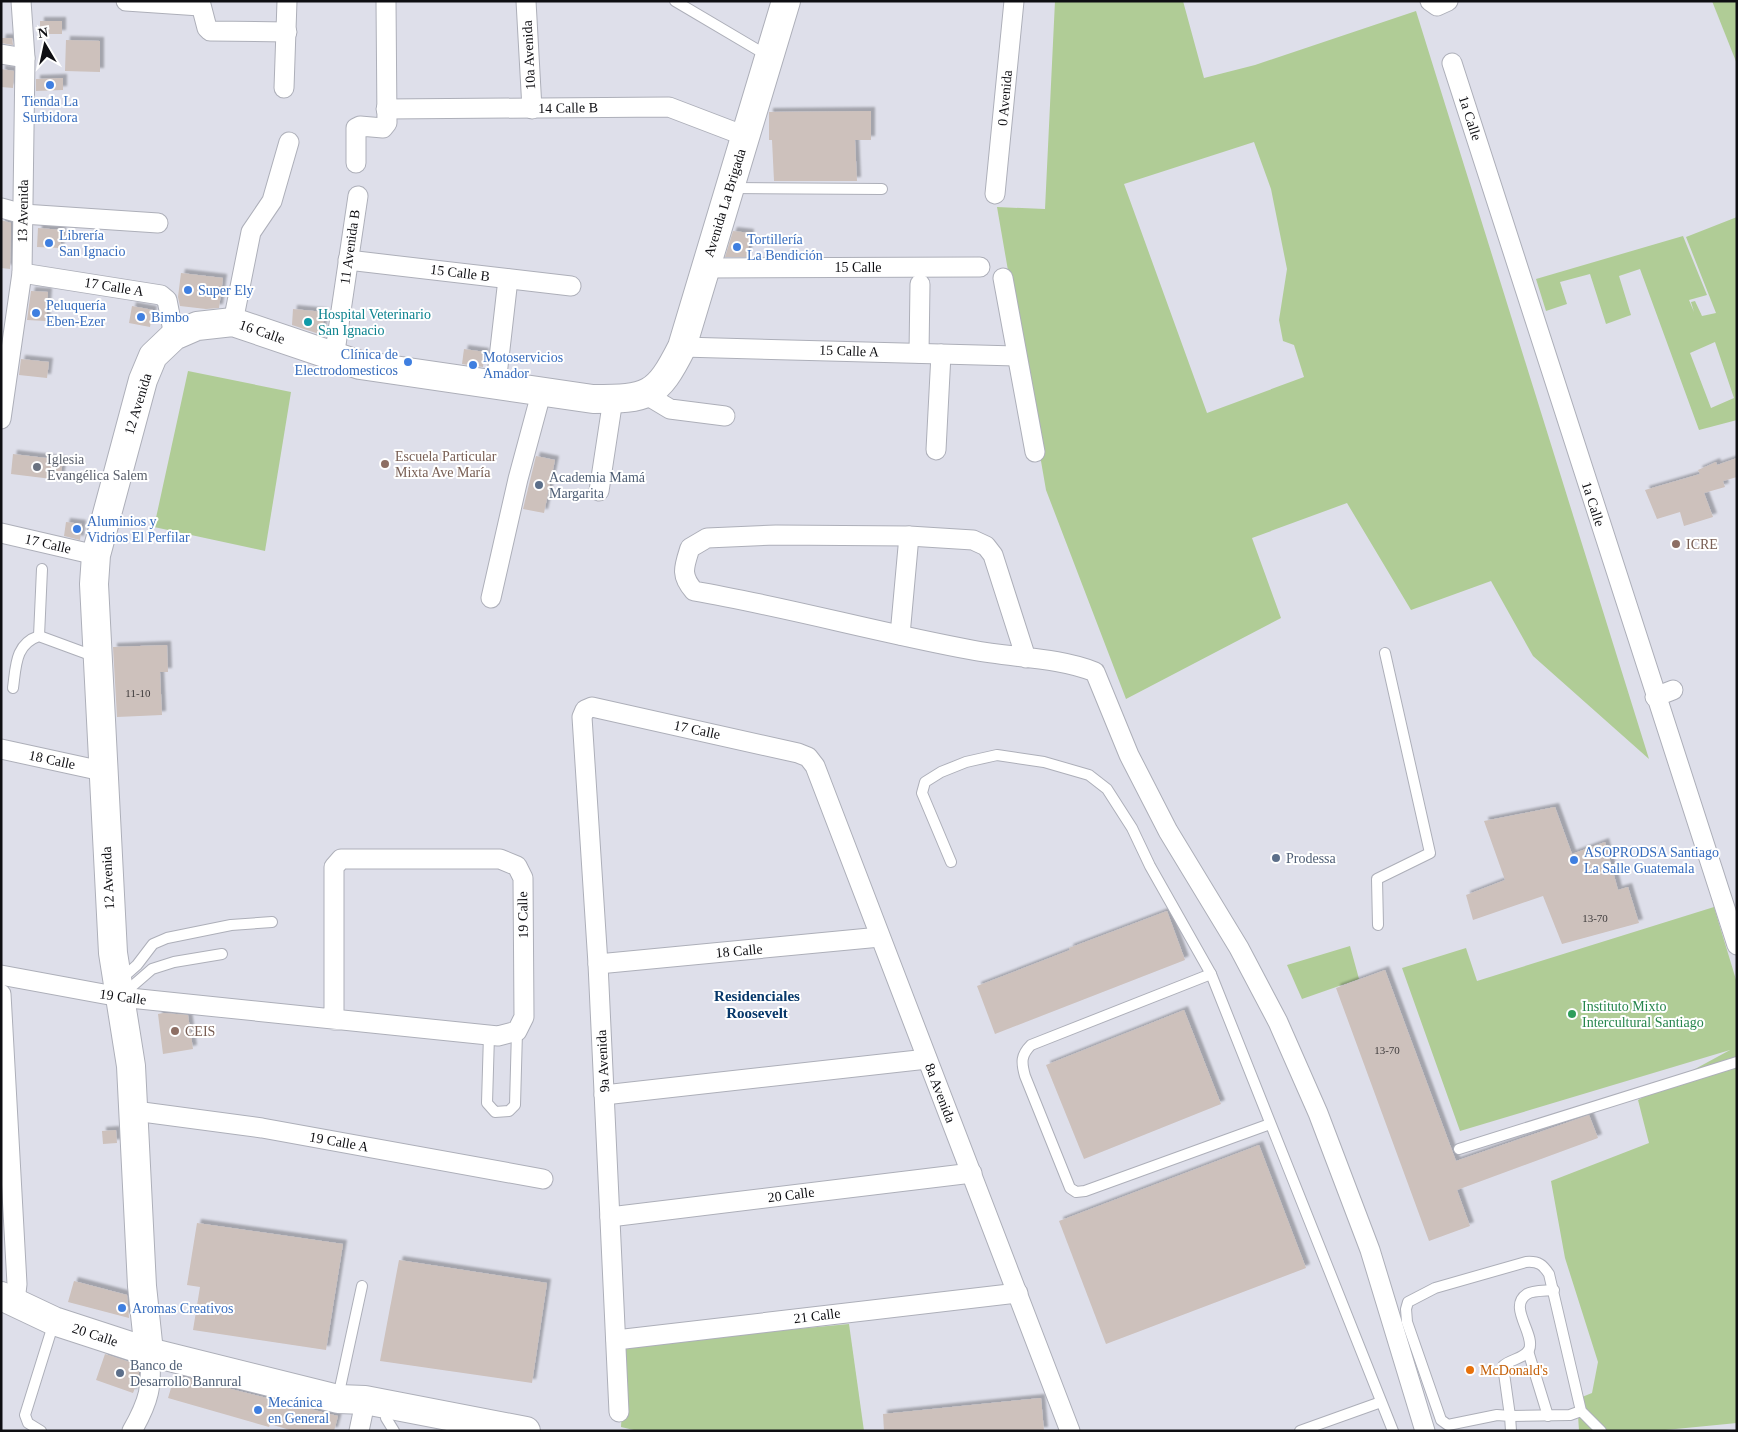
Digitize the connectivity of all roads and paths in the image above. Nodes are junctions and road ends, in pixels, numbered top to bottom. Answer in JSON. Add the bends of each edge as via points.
{"nodes":[{"id":1,"x":21,"y":1,"type":"edge"},
{"id":2,"x":126,"y":1,"type":"edge"},
{"id":3,"x":287,"y":1,"type":"edge"},
{"id":4,"x":386,"y":1,"type":"edge"},
{"id":5,"x":526,"y":1,"type":"edge"},
{"id":6,"x":676,"y":1,"type":"edge"},
{"id":7,"x":786,"y":1,"type":"edge"},
{"id":8,"x":1014,"y":1,"type":"edge"},
{"id":9,"x":200,"y":3,"type":"edge"},
{"id":10,"x":287,"y":32,"type":"junction"},
{"id":11,"x":1,"y":54,"type":"edge"},
{"id":12,"x":769,"y":57,"type":"junction"},
{"id":13,"x":25,"y":58,"type":"junction"},
{"id":14,"x":1452,"y":62,"type":"dead end"},
{"id":15,"x":284,"y":88,"type":"dead end"},
{"id":16,"x":386,"y":109,"type":"junction"},
{"id":17,"x":532,"y":109,"type":"junction"},
{"id":18,"x":745,"y":136,"type":"junction"},
{"id":19,"x":289,"y":142,"type":"dead end"},
{"id":20,"x":356,"y":163,"type":"dead end"},
{"id":21,"x":730,"y":188,"type":"junction"},
{"id":22,"x":882,"y":189,"type":"dead end"},
{"id":23,"x":995,"y":194,"type":"dead end"},
{"id":24,"x":358,"y":196,"type":"dead end"},
{"id":25,"x":1,"y":208,"type":"edge"},
{"id":26,"x":24,"y":214,"type":"junction"},
{"id":27,"x":158,"y":224,"type":"dead end"},
{"id":28,"x":348,"y":260,"type":"junction"},
{"id":29,"x":980,"y":267,"type":"dead end"},
{"id":30,"x":706,"y":268,"type":"junction"},
{"id":31,"x":22,"y":273,"type":"junction"},
{"id":32,"x":1003,"y":278,"type":"dead end"},
{"id":33,"x":508,"y":279,"type":"junction"},
{"id":34,"x":920,"y":284,"type":"dead end"},
{"id":35,"x":571,"y":286,"type":"dead end"},
{"id":36,"x":232,"y":322,"type":"junction"},
{"id":37,"x":174,"y":336,"type":"junction"},
{"id":38,"x":682,"y":347,"type":"junction"},
{"id":39,"x":919,"y":353,"type":"junction"},
{"id":40,"x":941,"y":354,"type":"junction"},
{"id":41,"x":1016,"y":356,"type":"junction"},
{"id":42,"x":334,"y":358,"type":"junction"},
{"id":43,"x":4,"y":377,"type":"edge"},
{"id":44,"x":496,"y":384,"type":"junction"},
{"id":45,"x":542,"y":390,"type":"junction"},
{"id":46,"x":645,"y":394,"type":"junction"},
{"id":47,"x":613,"y":399,"type":"junction"},
{"id":48,"x":725,"y":416,"type":"dead end"},
{"id":49,"x":1,"y":419,"type":"edge"},
{"id":50,"x":936,"y":450,"type":"dead end"},
{"id":51,"x":1035,"y":452,"type":"dead end"},
{"id":52,"x":599,"y":491,"type":"dead end"},
{"id":53,"x":1,"y":533,"type":"edge"},
{"id":54,"x":909,"y":536,"type":"junction"},
{"id":55,"x":96,"y":555,"type":"junction"},
{"id":56,"x":42,"y":569,"type":"dead end"},
{"id":57,"x":491,"y":598,"type":"dead end"},
{"id":58,"x":900,"y":634,"type":"junction"},
{"id":59,"x":39,"y":636,"type":"junction"},
{"id":60,"x":1385,"y":653,"type":"dead end"},
{"id":61,"x":98,"y":657,"type":"junction"},
{"id":62,"x":1026,"y":658,"type":"junction"},
{"id":63,"x":13,"y":688,"type":"dead end"},
{"id":64,"x":1673,"y":690,"type":"dead end"},
{"id":65,"x":1655,"y":697,"type":"junction"},
{"id":66,"x":585,"y":710,"type":"joint"},
{"id":67,"x":1,"y":749,"type":"edge"},
{"id":68,"x":808,"y":757,"type":"joint"},
{"id":69,"x":102,"y":771,"type":"junction"},
{"id":70,"x":951,"y":862,"type":"dead end"},
{"id":71,"x":272,"y":922,"type":"dead end"},
{"id":72,"x":1378,"y":925,"type":"dead end"},
{"id":73,"x":880,"y":937,"type":"junction"},
{"id":74,"x":1737,"y":945,"type":"edge"},
{"id":75,"x":222,"y":954,"type":"dead end"},
{"id":76,"x":598,"y":964,"type":"junction"},
{"id":77,"x":1211,"y":974,"type":"junction"},
{"id":78,"x":1,"y":975,"type":"edge"},
{"id":79,"x":118,"y":990,"type":"junction"},
{"id":80,"x":1,"y":994,"type":"edge"},
{"id":81,"x":334,"y":1020,"type":"junction"},
{"id":82,"x":517,"y":1031,"type":"junction"},
{"id":83,"x":489,"y":1035,"type":"junction"},
{"id":84,"x":927,"y":1059,"type":"junction"},
{"id":85,"x":1737,"y":1062,"type":"edge"},
{"id":86,"x":604,"y":1095,"type":"junction"},
{"id":87,"x":135,"y":1111,"type":"junction"},
{"id":88,"x":1270,"y":1124,"type":"junction"},
{"id":89,"x":1459,"y":1149,"type":"dead end"},
{"id":90,"x":972,"y":1173,"type":"junction"},
{"id":91,"x":543,"y":1179,"type":"dead end"},
{"id":92,"x":610,"y":1217,"type":"junction"},
{"id":93,"x":362,"y":1286,"type":"dead end"},
{"id":94,"x":1554,"y":1290,"type":"junction"},
{"id":95,"x":1018,"y":1293,"type":"junction"},
{"id":96,"x":8,"y":1299,"type":"edge"},
{"id":97,"x":54,"y":1321,"type":"junction"},
{"id":98,"x":616,"y":1340,"type":"junction"},
{"id":99,"x":1528,"y":1350,"type":"junction"},
{"id":100,"x":149,"y":1352,"type":"junction"},
{"id":101,"x":338,"y":1399,"type":"junction"},
{"id":102,"x":1381,"y":1402,"type":"junction"},
{"id":103,"x":1581,"y":1411,"type":"junction"},
{"id":104,"x":619,"y":1412,"type":"dead end"},
{"id":105,"x":1510,"y":1416,"type":"junction"},
{"id":106,"x":1548,"y":1416,"type":"junction"},
{"id":107,"x":376,"y":1423,"type":"edge"},
{"id":108,"x":41,"y":1431,"type":"edge"},
{"id":109,"x":132,"y":1431,"type":"edge"},
{"id":110,"x":446,"y":1431,"type":"edge"},
{"id":111,"x":526,"y":1431,"type":"edge"},
{"id":112,"x":1070,"y":1431,"type":"edge"},
{"id":113,"x":1300,"y":1431,"type":"edge"},
{"id":114,"x":1393,"y":1431,"type":"edge"},
{"id":115,"x":1425,"y":1431,"type":"edge"},
{"id":116,"x":1511,"y":1431,"type":"edge"},
{"id":117,"x":1600,"y":1431,"type":"edge"}],
"edges":[{"from":1,"to":13,"type":"street","name":"13 Avenida"},
{"from":2,"to":9,"type":"street"},
{"from":3,"to":10,"type":"street"},
{"from":4,"to":16,"type":"street"},
{"from":5,"to":17,"type":"street","name":"10a Avenida"},
{"from":6,"to":12,"type":"lane"},
{"from":7,"to":12,"type":"main road","name":"Avenida La Brigada"},
{"from":8,"to":23,"type":"street","name":"0 Avenida"},
{"from":9,"to":10,"type":"street","via":[[210,31]]},
{"from":10,"to":15,"type":"street"},
{"from":11,"to":13,"type":"street"},
{"from":12,"to":18,"type":"main road","name":"Avenida La Brigada"},
{"from":13,"to":26,"type":"street","name":"13 Avenida"},
{"from":14,"to":65,"type":"street","name":"1a Calle"},
{"from":16,"to":17,"type":"street","name":"14 Calle B"},
{"from":16,"to":20,"type":"street","via":[[386,127],[356,128]]},
{"from":17,"to":18,"type":"street","name":"14 Calle B","via":[[669,107]]},
{"from":18,"to":21,"type":"main road","name":"Avenida La Brigada"},
{"from":19,"to":36,"type":"street","via":[[272,201],[251,232]]},
{"from":21,"to":22,"type":"lane"},
{"from":21,"to":30,"type":"main road","name":"Avenida La Brigada"},
{"from":24,"to":28,"type":"street","name":"11 Avenida B"},
{"from":25,"to":26,"type":"street"},
{"from":26,"to":27,"type":"street"},
{"from":26,"to":31,"type":"street","name":"13 Avenida"},
{"from":28,"to":33,"type":"street","name":"15 Calle B"},
{"from":28,"to":42,"type":"street","name":"11 Avenida B"},
{"from":29,"to":30,"type":"street","name":"15 Calle"},
{"from":30,"to":38,"type":"main road","name":"Avenida La Brigada"},
{"from":31,"to":37,"type":"street","name":"17 Calle A","via":[[161,295],[168,300]]},
{"from":31,"to":43,"type":"street","name":"13 Avenida"},
{"from":32,"to":41,"type":"street"},
{"from":33,"to":35,"type":"street","name":"15 Calle B"},
{"from":33,"to":44,"type":"street"},
{"from":34,"to":39,"type":"street"},
{"from":36,"to":37,"type":"main road","name":"16 Calle","via":[[197,326]]},
{"from":36,"to":42,"type":"main road","name":"16 Calle"},
{"from":37,"to":55,"type":"main road","name":"12 Avenida","via":[[153,356],[143,380]]},
{"from":38,"to":39,"type":"street","name":"15 Calle A"},
{"from":38,"to":46,"type":"main road","name":"Avenida La Brigada","via":[[668,375]]},
{"from":39,"to":40,"type":"street","name":"15 Calle A"},
{"from":40,"to":41,"type":"street","name":"15 Calle A"},
{"from":40,"to":50,"type":"street"},
{"from":41,"to":51,"type":"street"},
{"from":42,"to":44,"type":"main road","name":"16 Calle","via":[[360,365]]},
{"from":43,"to":49,"type":"street","name":"13 Avenida"},
{"from":44,"to":45,"type":"main road","name":"16 Calle"},
{"from":45,"to":47,"type":"main road","name":"16 Calle","via":[[593,399]]},
{"from":45,"to":57,"type":"street"},
{"from":46,"to":47,"type":"main road","name":"16 Calle"},
{"from":46,"to":48,"type":"street","via":[[670,409]]},
{"from":47,"to":52,"type":"street"},
{"from":53,"to":55,"type":"street","name":"17 Calle"},
{"from":54,"to":58,"type":"street"},
{"from":54,"to":58,"type":"street","via":[[708,538],[690,548],[684,567],[686,581],[694,591]]},
{"from":54,"to":62,"type":"street","via":[[973,540],[986,546],[994,555]]},
{"from":55,"to":61,"type":"main road","name":"12 Avenida","via":[[94,584]]},
{"from":56,"to":59,"type":"lane"},
{"from":58,"to":62,"type":"street"},
{"from":59,"to":61,"type":"lane"},
{"from":59,"to":63,"type":"lane","via":[[26,643],[17,654]]},
{"from":60,"to":72,"type":"lane","via":[[1430,853],[1377,879]]},
{"from":61,"to":69,"type":"main road","name":"12 Avenida"},
{"from":62,"to":115,"type":"street","via":[[1081,666],[1095,672],[1129,755],[1168,831],[1239,948],[1278,1022],[1318,1113],[1370,1250]]},
{"from":64,"to":65,"type":"street"},
{"from":65,"to":74,"type":"street","name":"1a Calle"},
{"from":66,"to":68,"type":"street","name":"17 Calle","via":[[592,707],[798,752]]},
{"from":66,"to":76,"type":"street","name":"9a Avenida","via":[[582,717]]},
{"from":67,"to":69,"type":"street","name":"18 Calle"},
{"from":68,"to":73,"type":"street","name":"8a Avenida","via":[[815,766]]},
{"from":69,"to":79,"type":"main road","name":"12 Avenida","via":[[112,953]]},
{"from":70,"to":77,"type":"lane","via":[[922,793],[925,782],[949,768],[997,755],[1044,762],[1089,775],[1107,788],[1132,828]]},
{"from":71,"to":79,"type":"lane","via":[[231,925],[167,938],[153,944]]},
{"from":73,"to":76,"type":"street","name":"18 Calle"},
{"from":73,"to":84,"type":"street","name":"8a Avenida"},
{"from":75,"to":79,"type":"lane","via":[[152,969]]},
{"from":76,"to":86,"type":"street","name":"9a Avenida"},
{"from":77,"to":88,"type":"lane"},
{"from":77,"to":88,"type":"lane","via":[[1031,1045],[1023,1053],[1022,1063],[1028,1084],[1070,1188],[1076,1192]]},
{"from":78,"to":79,"type":"street","name":"19 Calle"},
{"from":79,"to":81,"type":"street","name":"19 Calle"},
{"from":79,"to":87,"type":"main road","name":"12 Avenida","via":[[132,1066]]},
{"from":80,"to":96,"type":"street","via":[[17,1284]]},
{"from":81,"to":82,"type":"street","name":"19 Calle","via":[[334,867],[341,859],[500,859],[517,866],[523,878],[524,1017]]},
{"from":81,"to":83,"type":"street","name":"19 Calle"},
{"from":82,"to":83,"type":"street","name":"19 Calle"},
{"from":82,"to":83,"type":"lane","via":[[515,1105],[509,1111],[495,1112],[487,1103]]},
{"from":84,"to":86,"type":"street"},
{"from":84,"to":90,"type":"street","name":"8a Avenida"},
{"from":85,"to":89,"type":"lane"},
{"from":86,"to":92,"type":"street","name":"9a Avenida"},
{"from":87,"to":91,"type":"street","name":"19 Calle A","via":[[262,1128]]},
{"from":87,"to":100,"type":"main road","name":"12 Avenida","via":[[142,1286]]},
{"from":88,"to":102,"type":"lane"},
{"from":90,"to":92,"type":"street","name":"20 Calle"},
{"from":90,"to":95,"type":"street","name":"8a Avenida"},
{"from":92,"to":98,"type":"street","name":"9a Avenida"},
{"from":93,"to":101,"type":"lane"},
{"from":94,"to":99,"type":"lane","via":[[1527,1294],[1521,1301],[1520,1311],[1530,1340]]},
{"from":94,"to":103,"type":"lane"},
{"from":94,"to":105,"type":"lane","via":[[1550,1274],[1535,1261],[1435,1288],[1408,1302],[1407,1322],[1441,1420],[1448,1425]]},
{"from":95,"to":98,"type":"street","name":"21 Calle"},
{"from":95,"to":112,"type":"street","name":"8a Avenida"},
{"from":96,"to":97,"type":"main road","name":"20 Calle"},
{"from":97,"to":100,"type":"main road","name":"20 Calle"},
{"from":97,"to":108,"type":"lane","via":[[26,1415],[28,1423]]},
{"from":98,"to":104,"type":"street","name":"9a Avenida"},
{"from":99,"to":105,"type":"lane","via":[[1503,1366]]},
{"from":99,"to":106,"type":"lane"},
{"from":100,"to":101,"type":"main road","name":"20 Calle"},
{"from":100,"to":109,"type":"street","name":"12 Avenida","via":[[152,1377],[145,1408]]},
{"from":101,"to":107,"type":"main road","name":"20 Calle"},
{"from":101,"to":111,"type":"main road","name":"20 Calle","via":[[365,1400]]},
{"from":102,"to":113,"type":"lane"},
{"from":102,"to":114,"type":"lane"},
{"from":103,"to":106,"type":"lane"},
{"from":103,"to":117,"type":"lane"},
{"from":105,"to":106,"type":"lane"},
{"from":105,"to":116,"type":"lane"},
{"from":107,"to":110,"type":"main road","name":"20 Calle"}]}
